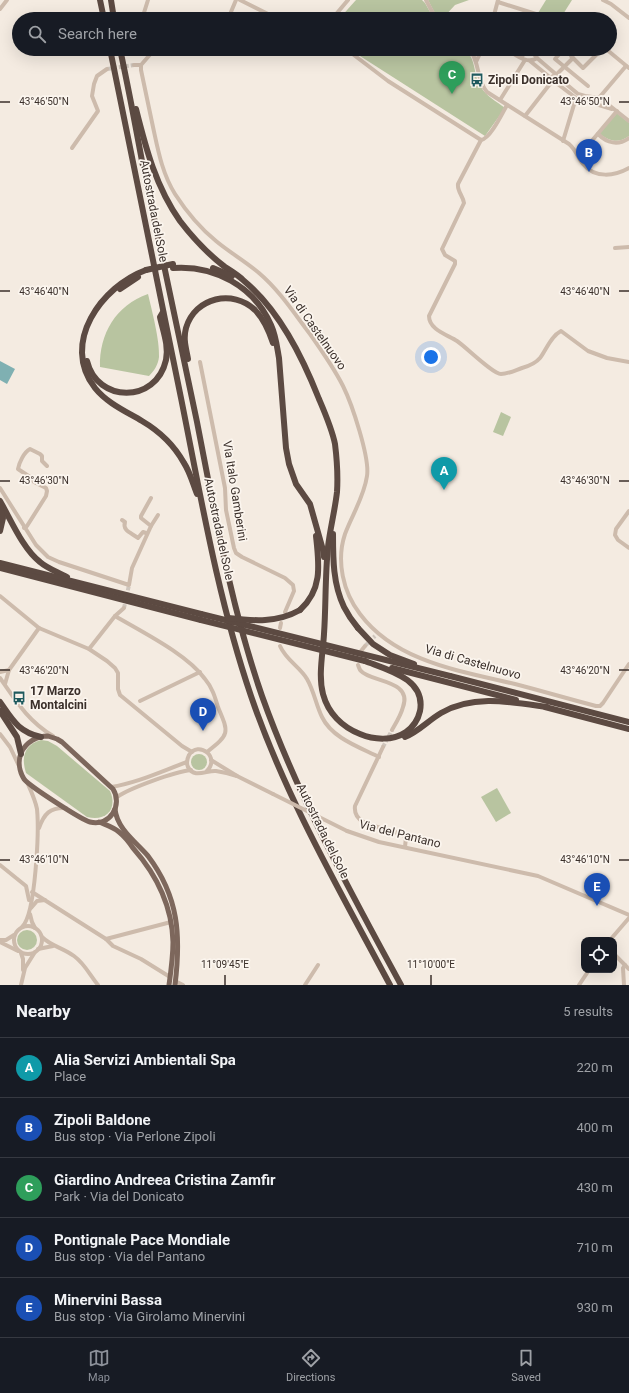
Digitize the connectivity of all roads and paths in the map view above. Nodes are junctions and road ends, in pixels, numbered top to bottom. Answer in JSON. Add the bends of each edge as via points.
{"nodes":[{"id":1,"x":7,"y":0,"type":"edge"},
{"id":2,"x":100,"y":0,"type":"edge"},
{"id":3,"x":110,"y":0,"type":"edge"},
{"id":4,"x":148,"y":0,"type":"edge"},
{"id":5,"x":236,"y":0,"type":"edge"},
{"id":6,"x":240,"y":0,"type":"edge"},
{"id":7,"x":348,"y":0,"type":"edge"},
{"id":8,"x":426,"y":0,"type":"edge"},
{"id":9,"x":603,"y":0,"type":"edge"},
{"id":10,"x":498,"y":1,"type":"edge"},
{"id":11,"x":0,"y":9,"type":"edge"},
{"id":12,"x":103,"y":12,"type":"edge"},
{"id":13,"x":113,"y":12,"type":"edge"},
{"id":14,"x":144,"y":12,"type":"edge"},
{"id":15,"x":231,"y":12,"type":"edge"},
{"id":16,"x":264,"y":12,"type":"edge"},
{"id":17,"x":338,"y":12,"type":"edge"},
{"id":18,"x":432,"y":12,"type":"edge"},
{"id":19,"x":495,"y":12,"type":"edge"},
{"id":20,"x":530,"y":12,"type":"edge"},
{"id":21,"x":629,"y":18,"type":"edge"},
{"id":22,"x":111,"y":56,"type":"edge"},
{"id":23,"x":121,"y":56,"type":"edge"},
{"id":24,"x":148,"y":56,"type":"edge"},
{"id":25,"x":355,"y":56,"type":"edge"},
{"id":26,"x":474,"y":56,"type":"edge"},
{"id":27,"x":479,"y":56,"type":"edge"},
{"id":28,"x":519,"y":56,"type":"edge"},
{"id":29,"x":523,"y":56,"type":"edge"},
{"id":30,"x":558,"y":56,"type":"edge"},
{"id":31,"x":595,"y":56,"type":"edge"},
{"id":32,"x":614,"y":56,"type":"edge"},
{"id":33,"x":537,"y":58,"type":"joint"},
{"id":34,"x":573,"y":58,"type":"joint"},
{"id":35,"x":524,"y":59,"type":"junction"},
{"id":36,"x":530,"y":61,"type":"junction"},
{"id":37,"x":476,"y":62,"type":"junction"},
{"id":38,"x":134,"y":65,"type":"tunnel mouth"},
{"id":39,"x":141,"y":65,"type":"junction"},
{"id":40,"x":564,"y":66,"type":"junction"},
{"id":41,"x":627,"y":67,"type":"edge"},
{"id":42,"x":107,"y":69,"type":"tunnel mouth"},
{"id":43,"x":557,"y":76,"type":"junction"},
{"id":44,"x":553,"y":80,"type":"junction"},
{"id":45,"x":588,"y":86,"type":"dead end"},
{"id":46,"x":128,"y":87,"type":"junction"},
{"id":47,"x":576,"y":98,"type":"junction"},
{"id":48,"x":600,"y":98,"type":"junction"},
{"id":49,"x":500,"y":100,"type":"junction"},
{"id":50,"x":595,"y":104,"type":"junction"},
{"id":51,"x":507,"y":105,"type":"junction"},
{"id":52,"x":617,"y":111,"type":"junction"},
{"id":53,"x":525,"y":116,"type":"junction"},
{"id":54,"x":629,"y":121,"type":"edge"},
{"id":55,"x":598,"y":134,"type":"junction"},
{"id":56,"x":629,"y":138,"type":"edge"},
{"id":57,"x":481,"y":140,"type":"junction"},
{"id":58,"x":563,"y":141,"type":"junction"},
{"id":59,"x":72,"y":148,"type":"dead end"},
{"id":60,"x":579,"y":156,"type":"junction"},
{"id":61,"x":629,"y":168,"type":"edge"},
{"id":62,"x":629,"y":247,"type":"edge"},
{"id":63,"x":615,"y":248,"type":"dead end"},
{"id":64,"x":173,"y":266,"type":"junction"},
{"id":65,"x":147,"y":272,"type":"junction"},
{"id":66,"x":252,"y":289,"type":"junction"},
{"id":67,"x":163,"y":312,"type":"junction"},
{"id":68,"x":279,"y":358,"type":"junction"},
{"id":69,"x":200,"y":362,"type":"dead end"},
{"id":70,"x":629,"y":362,"type":"edge"},
{"id":71,"x":185,"y":367,"type":"junction"},
{"id":72,"x":47,"y":466,"type":"dead end"},
{"id":73,"x":0,"y":488,"type":"edge"},
{"id":74,"x":151,"y":498,"type":"dead end"},
{"id":75,"x":0,"y":500,"type":"edge"},
{"id":76,"x":0,"y":507,"type":"edge"},
{"id":77,"x":203,"y":507,"type":"junction"},
{"id":78,"x":629,"y":511,"type":"edge"},
{"id":79,"x":333,"y":514,"type":"junction"},
{"id":80,"x":158,"y":515,"type":"dead end"},
{"id":81,"x":122,"y":520,"type":"dead end"},
{"id":82,"x":315,"y":522,"type":"junction"},
{"id":83,"x":151,"y":526,"type":"junction"},
{"id":84,"x":24,"y":528,"type":"junction"},
{"id":85,"x":0,"y":531,"type":"edge"},
{"id":86,"x":146,"y":533,"type":"junction"},
{"id":87,"x":629,"y":548,"type":"edge"},
{"id":88,"x":0,"y":563,"type":"edge"},
{"id":89,"x":0,"y":568,"type":"edge"},
{"id":90,"x":0,"y":573,"type":"edge"},
{"id":91,"x":38,"y":578,"type":"junction"},
{"id":92,"x":80,"y":583,"type":"junction"},
{"id":93,"x":0,"y":596,"type":"edge"},
{"id":94,"x":124,"y":608,"type":"tunnel mouth"},
{"id":95,"x":284,"y":612,"type":"dead end"},
{"id":96,"x":116,"y":616,"type":"junction"},
{"id":97,"x":201,"y":617,"type":"junction"},
{"id":98,"x":281,"y":623,"type":"dead end"},
{"id":99,"x":39,"y":628,"type":"junction"},
{"id":100,"x":280,"y":628,"type":"dead end"},
{"id":101,"x":280,"y":646,"type":"dead end"},
{"id":102,"x":365,"y":646,"type":"tunnel mouth"},
{"id":103,"x":89,"y":649,"type":"junction"},
{"id":104,"x":361,"y":651,"type":"dead end"},
{"id":105,"x":365,"y":661,"type":"junction"},
{"id":106,"x":629,"y":664,"type":"edge"},
{"id":107,"x":358,"y":665,"type":"dead end"},
{"id":108,"x":9,"y":670,"type":"junction"},
{"id":109,"x":0,"y":672,"type":"edge"},
{"id":110,"x":200,"y":672,"type":"junction"},
{"id":111,"x":450,"y":676,"type":"junction"},
{"id":112,"x":0,"y":678,"type":"edge"},
{"id":113,"x":5,"y":684,"type":"junction"},
{"id":114,"x":140,"y":701,"type":"dead end"},
{"id":115,"x":0,"y":702,"type":"edge"},
{"id":116,"x":547,"y":708,"type":"junction"},
{"id":117,"x":0,"y":711,"type":"edge"},
{"id":118,"x":629,"y":722,"type":"edge"},
{"id":119,"x":629,"y":729,"type":"edge"},
{"id":120,"x":392,"y":730,"type":"tunnel mouth"},
{"id":121,"x":0,"y":734,"type":"edge"},
{"id":122,"x":41,"y":737,"type":"junction"},
{"id":123,"x":57,"y":739,"type":"junction"},
{"id":124,"x":383,"y":747,"type":"tunnel mouth"},
{"id":125,"x":192,"y":752,"type":"junction"},
{"id":126,"x":207,"y":752,"type":"junction"},
{"id":127,"x":21,"y":754,"type":"junction"},
{"id":128,"x":379,"y":757,"type":"junction"},
{"id":129,"x":211,"y":760,"type":"junction"},
{"id":130,"x":187,"y":762,"type":"junction"},
{"id":131,"x":19,"y":768,"type":"junction"},
{"id":132,"x":190,"y":770,"type":"junction"},
{"id":133,"x":206,"y":772,"type":"junction"},
{"id":134,"x":238,"y":776,"type":"junction"},
{"id":135,"x":27,"y":782,"type":"junction"},
{"id":136,"x":111,"y":787,"type":"junction"},
{"id":137,"x":117,"y":797,"type":"junction"},
{"id":138,"x":67,"y":809,"type":"junction"},
{"id":139,"x":116,"y":809,"type":"junction"},
{"id":140,"x":100,"y":822,"type":"junction"},
{"id":141,"x":38,"y":830,"type":"junction"},
{"id":142,"x":405,"y":847,"type":"junction"},
{"id":143,"x":0,"y":865,"type":"edge"},
{"id":144,"x":32,"y":892,"type":"junction"},
{"id":145,"x":45,"y":900,"type":"junction"},
{"id":146,"x":30,"y":909,"type":"junction"},
{"id":147,"x":629,"y":916,"type":"edge"},
{"id":148,"x":171,"y":922,"type":"junction"},
{"id":149,"x":22,"y":927,"type":"junction"},
{"id":150,"x":36,"y":929,"type":"junction"},
{"id":151,"x":15,"y":934,"type":"junction"},
{"id":152,"x":41,"y":935,"type":"junction"},
{"id":153,"x":612,"y":937,"type":"edge"},
{"id":154,"x":106,"y":939,"type":"junction"},
{"id":155,"x":0,"y":941,"type":"edge"},
{"id":156,"x":53,"y":946,"type":"junction"},
{"id":157,"x":37,"y":951,"type":"junction"},
{"id":158,"x":20,"y":952,"type":"junction"},
{"id":159,"x":617,"y":957,"type":"edge"},
{"id":160,"x":318,"y":965,"type":"dead end"},
{"id":161,"x":625,"y":965,"type":"junction"},
{"id":162,"x":629,"y":969,"type":"edge"},
{"id":163,"x":587,"y":973,"type":"edge"},
{"id":164,"x":23,"y":975,"type":"junction"},
{"id":165,"x":170,"y":978,"type":"junction"},
{"id":166,"x":175,"y":983,"type":"edge"},
{"id":167,"x":20,"y":985,"type":"edge"},
{"id":168,"x":98,"y":985,"type":"edge"},
{"id":169,"x":169,"y":985,"type":"edge"},
{"id":170,"x":183,"y":985,"type":"edge"},
{"id":171,"x":305,"y":985,"type":"edge"},
{"id":172,"x":390,"y":985,"type":"edge"},
{"id":173,"x":401,"y":985,"type":"edge"},
{"id":174,"x":578,"y":985,"type":"edge"},
{"id":175,"x":624,"y":985,"type":"edge"}],
"edges":[{"from":1,"to":11,"type":"street"},
{"from":2,"to":12,"type":"highway"},
{"from":3,"to":13,"type":"highway"},
{"from":4,"to":14,"type":"street"},
{"from":5,"to":15,"type":"street"},
{"from":6,"to":16,"type":"street"},
{"from":7,"to":17,"type":"street"},
{"from":8,"to":18,"type":"street"},
{"from":9,"to":21,"type":"street"},
{"from":10,"to":19,"type":"street"},
{"from":10,"to":20,"type":"street"},
{"from":22,"to":67,"type":"highway","name":"Autostrada del Sole"},
{"from":23,"to":46,"type":"highway","name":"Autostrada del Sole"},
{"from":24,"to":39,"type":"street"},
{"from":25,"to":57,"type":"street","via":[[388,82]]},
{"from":26,"to":37,"type":"street"},
{"from":27,"to":37,"type":"street"},
{"from":28,"to":35,"type":"street"},
{"from":29,"to":35,"type":"street"},
{"from":30,"to":40,"type":"street","via":[[555,59]]},
{"from":31,"to":34,"type":"street","via":[[583,68]]},
{"from":32,"to":41,"type":"street"},
{"from":33,"to":36,"type":"street"},
{"from":33,"to":43,"type":"street"},
{"from":34,"to":40,"type":"street"},
{"from":35,"to":36,"type":"street"},
{"from":35,"to":49,"type":"street"},
{"from":36,"to":44,"type":"street"},
{"from":37,"to":49,"type":"street","via":[[483,87]]},
{"from":38,"to":39,"type":"street"},
{"from":39,"to":106,"type":"street","name":"Via di Castelnuovo","via":[[161,164],[174,192],[209,235],[259,273],[278,292],[327,359],[344,387],[362,439],[368,475],[355,514],[345,534],[341,563],[343,581],[349,598],[360,615],[376,634],[409,654],[454,670],[596,706],[603,703]]},
{"from":40,"to":43,"type":"street"},
{"from":40,"to":45,"type":"street"},
{"from":41,"to":48,"type":"street"},
{"from":42,"to":59,"type":"street","via":[[97,76],[94,84],[92,96],[98,111]]},
{"from":43,"to":44,"type":"street","via":[[553,76]]},
{"from":43,"to":48,"type":"street","via":[[578,94]]},
{"from":44,"to":47,"type":"street"},
{"from":44,"to":53,"type":"street"},
{"from":46,"to":66,"type":"highway","via":[[134,100],[148,158],[166,199],[196,240]]},
{"from":46,"to":71,"type":"highway","name":"Autostrada del Sole"},
{"from":47,"to":50,"type":"street"},
{"from":47,"to":58,"type":"street"},
{"from":48,"to":50,"type":"street"},
{"from":48,"to":52,"type":"street"},
{"from":49,"to":51,"type":"street"},
{"from":50,"to":52,"type":"street"},
{"from":51,"to":53,"type":"street"},
{"from":51,"to":57,"type":"street","via":[[489,136]]},
{"from":52,"to":54,"type":"street"},
{"from":52,"to":55,"type":"street"},
{"from":53,"to":58,"type":"street"},
{"from":55,"to":56,"type":"street","via":[[615,143]]},
{"from":55,"to":60,"type":"street"},
{"from":57,"to":70,"type":"street","via":[[458,184],[457,188],[464,203],[442,250],[455,261],[455,264],[429,316],[431,324],[500,374],[535,363],[560,332],[588,351],[606,358]]},
{"from":58,"to":60,"type":"street"},
{"from":60,"to":61,"type":"street","via":[[586,167],[598,174],[612,175]]},
{"from":62,"to":63,"type":"street"},
{"from":64,"to":65,"type":"highway"},
{"from":64,"to":66,"type":"highway","via":[[195,264],[212,268]]},
{"from":64,"to":68,"type":"highway","via":[[211,272],[244,289],[268,319],[274,332]]},
{"from":65,"to":67,"type":"highway","via":[[116,292],[98,313],[89,332],[86,345],[88,366],[100,383],[116,392],[133,393],[147,388],[157,378],[166,357],[160,317]]},
{"from":65,"to":77,"type":"highway","via":[[122,283],[96,310],[84,336],[83,362],[92,384],[102,396],[143,421],[171,445],[185,464]]},
{"from":66,"to":79,"type":"highway","via":[[276,316],[295,347],[325,414],[334,442],[337,465]]},
{"from":67,"to":77,"type":"highway","name":"Autostrada del Sole"},
{"from":68,"to":71,"type":"highway","via":[[267,328],[258,314],[240,300],[223,298],[209,301],[190,318],[184,340],[188,362]]},
{"from":68,"to":82,"type":"highway","via":[[289,464],[296,484],[310,504]]},
{"from":69,"to":95,"type":"street","name":"Via Italo Gamberini","via":[[234,548],[242,557],[293,585],[294,591]]},
{"from":71,"to":173,"type":"highway","name":"Autostrada del Sole","via":[[228,573],[262,694],[284,753],[315,823]]},
{"from":72,"to":84,"type":"street","via":[[40,454],[30,449],[18,466],[18,469],[47,491]]},
{"from":73,"to":84,"type":"street"},
{"from":74,"to":83,"type":"street","via":[[141,518]]},
{"from":75,"to":92,"type":"highway","via":[[22,540],[40,562]]},
{"from":76,"to":85,"type":"highway","via":[[3,518]]},
{"from":77,"to":172,"type":"highway","name":"Autostrada del Sole","via":[[235,646],[275,759]]},
{"from":78,"to":87,"type":"street","via":[[616,529],[615,535]]},
{"from":79,"to":105,"type":"highway","via":[[328,547],[322,665],[322,691],[326,703],[334,716],[365,736],[383,739],[407,732],[419,713],[420,700],[417,690],[402,676]]},
{"from":79,"to":111,"type":"highway","bridge":true,"via":[[334,572],[338,592],[345,609],[358,628],[373,644],[390,655]]},
{"from":80,"to":83,"type":"street"},
{"from":81,"to":86,"type":"street","via":[[125,522],[126,530],[138,538],[143,532]]},
{"from":82,"to":97,"type":"highway","bridge":true,"via":[[318,580],[312,597],[300,610],[285,617],[260,621]]},
{"from":82,"to":116,"type":"highway","via":[[324,550],[319,680],[322,696],[332,717],[338,723],[356,735],[389,741],[407,736],[447,710],[465,704],[497,700]]},
{"from":83,"to":86,"type":"street"},
{"from":84,"to":86,"type":"street","via":[[39,548],[52,559],[129,585],[132,568]]},
{"from":88,"to":92,"type":"highway"},
{"from":89,"to":91,"type":"highway"},
{"from":90,"to":91,"type":"highway"},
{"from":91,"to":97,"type":"highway"},
{"from":92,"to":97,"type":"highway"},
{"from":93,"to":99,"type":"street"},
{"from":94,"to":96,"type":"street"},
{"from":96,"to":103,"type":"street"},
{"from":96,"to":110,"type":"street","via":[[182,657]]},
{"from":97,"to":105,"type":"highway","bridge":true},
{"from":97,"to":111,"type":"highway","bridge":true},
{"from":98,"to":100,"type":"street"},
{"from":99,"to":103,"type":"street"},
{"from":99,"to":108,"type":"street"},
{"from":101,"to":128,"type":"street","via":[[283,653],[306,678],[323,719],[334,732]]},
{"from":102,"to":104,"type":"street"},
{"from":103,"to":125,"type":"street","via":[[115,668],[118,673],[120,695]]},
{"from":105,"to":116,"type":"highway"},
{"from":107,"to":120,"type":"street","via":[[361,671],[392,684],[402,693],[404,706]]},
{"from":108,"to":109,"type":"street"},
{"from":108,"to":113,"type":"street"},
{"from":110,"to":114,"type":"street"},
{"from":110,"to":126,"type":"street","via":[[211,688],[226,726],[224,736]]},
{"from":111,"to":118,"type":"highway"},
{"from":112,"to":113,"type":"street"},
{"from":113,"to":123,"type":"street","via":[[30,720]]},
{"from":115,"to":122,"type":"highway","via":[[22,730]]},
{"from":116,"to":119,"type":"highway"},
{"from":117,"to":127,"type":"highway","via":[[17,737]]},
{"from":121,"to":131,"type":"street","via":[[12,751]]},
{"from":122,"to":123,"type":"main road"},
{"from":122,"to":127,"type":"main road","via":[[30,742]]},
{"from":123,"to":136,"type":"main road"},
{"from":124,"to":128,"type":"street"},
{"from":125,"to":126,"type":"street","via":[[199,749]]},
{"from":125,"to":130,"type":"street"},
{"from":126,"to":129,"type":"street"},
{"from":127,"to":131,"type":"main road"},
{"from":128,"to":142,"type":"street","via":[[354,810],[362,822],[402,834],[406,837]]},
{"from":129,"to":133,"type":"street","via":[[211,766]]},
{"from":129,"to":134,"type":"street","name":"Via del Pantano"},
{"from":130,"to":132,"type":"street"},
{"from":130,"to":136,"type":"street"},
{"from":131,"to":135,"type":"main road"},
{"from":132,"to":133,"type":"street","name":"Via del Pantano","via":[[199,774]]},
{"from":132,"to":137,"type":"street","name":"Via del Pantano"},
{"from":133,"to":134,"type":"street","name":"Via del Pantano","via":[[216,771]]},
{"from":134,"to":142,"type":"street","name":"Via del Pantano","bridge":true,"via":[[347,831],[379,842]]},
{"from":135,"to":138,"type":"main road"},
{"from":135,"to":141,"type":"street","via":[[35,802]]},
{"from":136,"to":137,"type":"main road"},
{"from":137,"to":139,"type":"main road"},
{"from":138,"to":140,"type":"main road","via":[[91,822]]},
{"from":138,"to":141,"type":"street","via":[[56,808],[49,811]]},
{"from":139,"to":140,"type":"main road","via":[[108,819]]},
{"from":139,"to":166,"type":"main road","via":[[119,822],[151,861],[171,900],[178,938]]},
{"from":140,"to":148,"type":"main road","via":[[121,833],[144,860],[159,885]]},
{"from":141,"to":144,"type":"street"},
{"from":142,"to":147,"type":"street","name":"Via del Pantano","via":[[538,876]]},
{"from":143,"to":146,"type":"street","via":[[26,886]]},
{"from":144,"to":145,"type":"street"},
{"from":144,"to":146,"type":"street"},
{"from":145,"to":146,"type":"street","via":[[37,901]]},
{"from":145,"to":154,"type":"street"},
{"from":146,"to":149,"type":"street"},
{"from":146,"to":150,"type":"street"},
{"from":147,"to":153,"type":"street"},
{"from":148,"to":154,"type":"street"},
{"from":148,"to":165,"type":"main road","via":[[173,949]]},
{"from":149,"to":150,"type":"street","via":[[30,926]]},
{"from":149,"to":151,"type":"street"},
{"from":150,"to":152,"type":"street"},
{"from":151,"to":155,"type":"street"},
{"from":151,"to":158,"type":"street","via":[[14,943]]},
{"from":152,"to":156,"type":"street"},
{"from":152,"to":157,"type":"street","via":[[41,944]]},
{"from":154,"to":165,"type":"street","via":[[113,946],[141,959]]},
{"from":155,"to":158,"type":"street"},
{"from":156,"to":157,"type":"street"},
{"from":156,"to":168,"type":"street","via":[[74,956]]},
{"from":157,"to":158,"type":"street","via":[[28,954]]},
{"from":157,"to":164,"type":"street"},
{"from":158,"to":164,"type":"street","via":[[24,963]]},
{"from":159,"to":161,"type":"street"},
{"from":160,"to":171,"type":"street"},
{"from":161,"to":162,"type":"street"},
{"from":161,"to":175,"type":"street"},
{"from":163,"to":174,"type":"street"},
{"from":164,"to":167,"type":"street"},
{"from":165,"to":169,"type":"main road"},
{"from":166,"to":170,"type":"street"}]}
